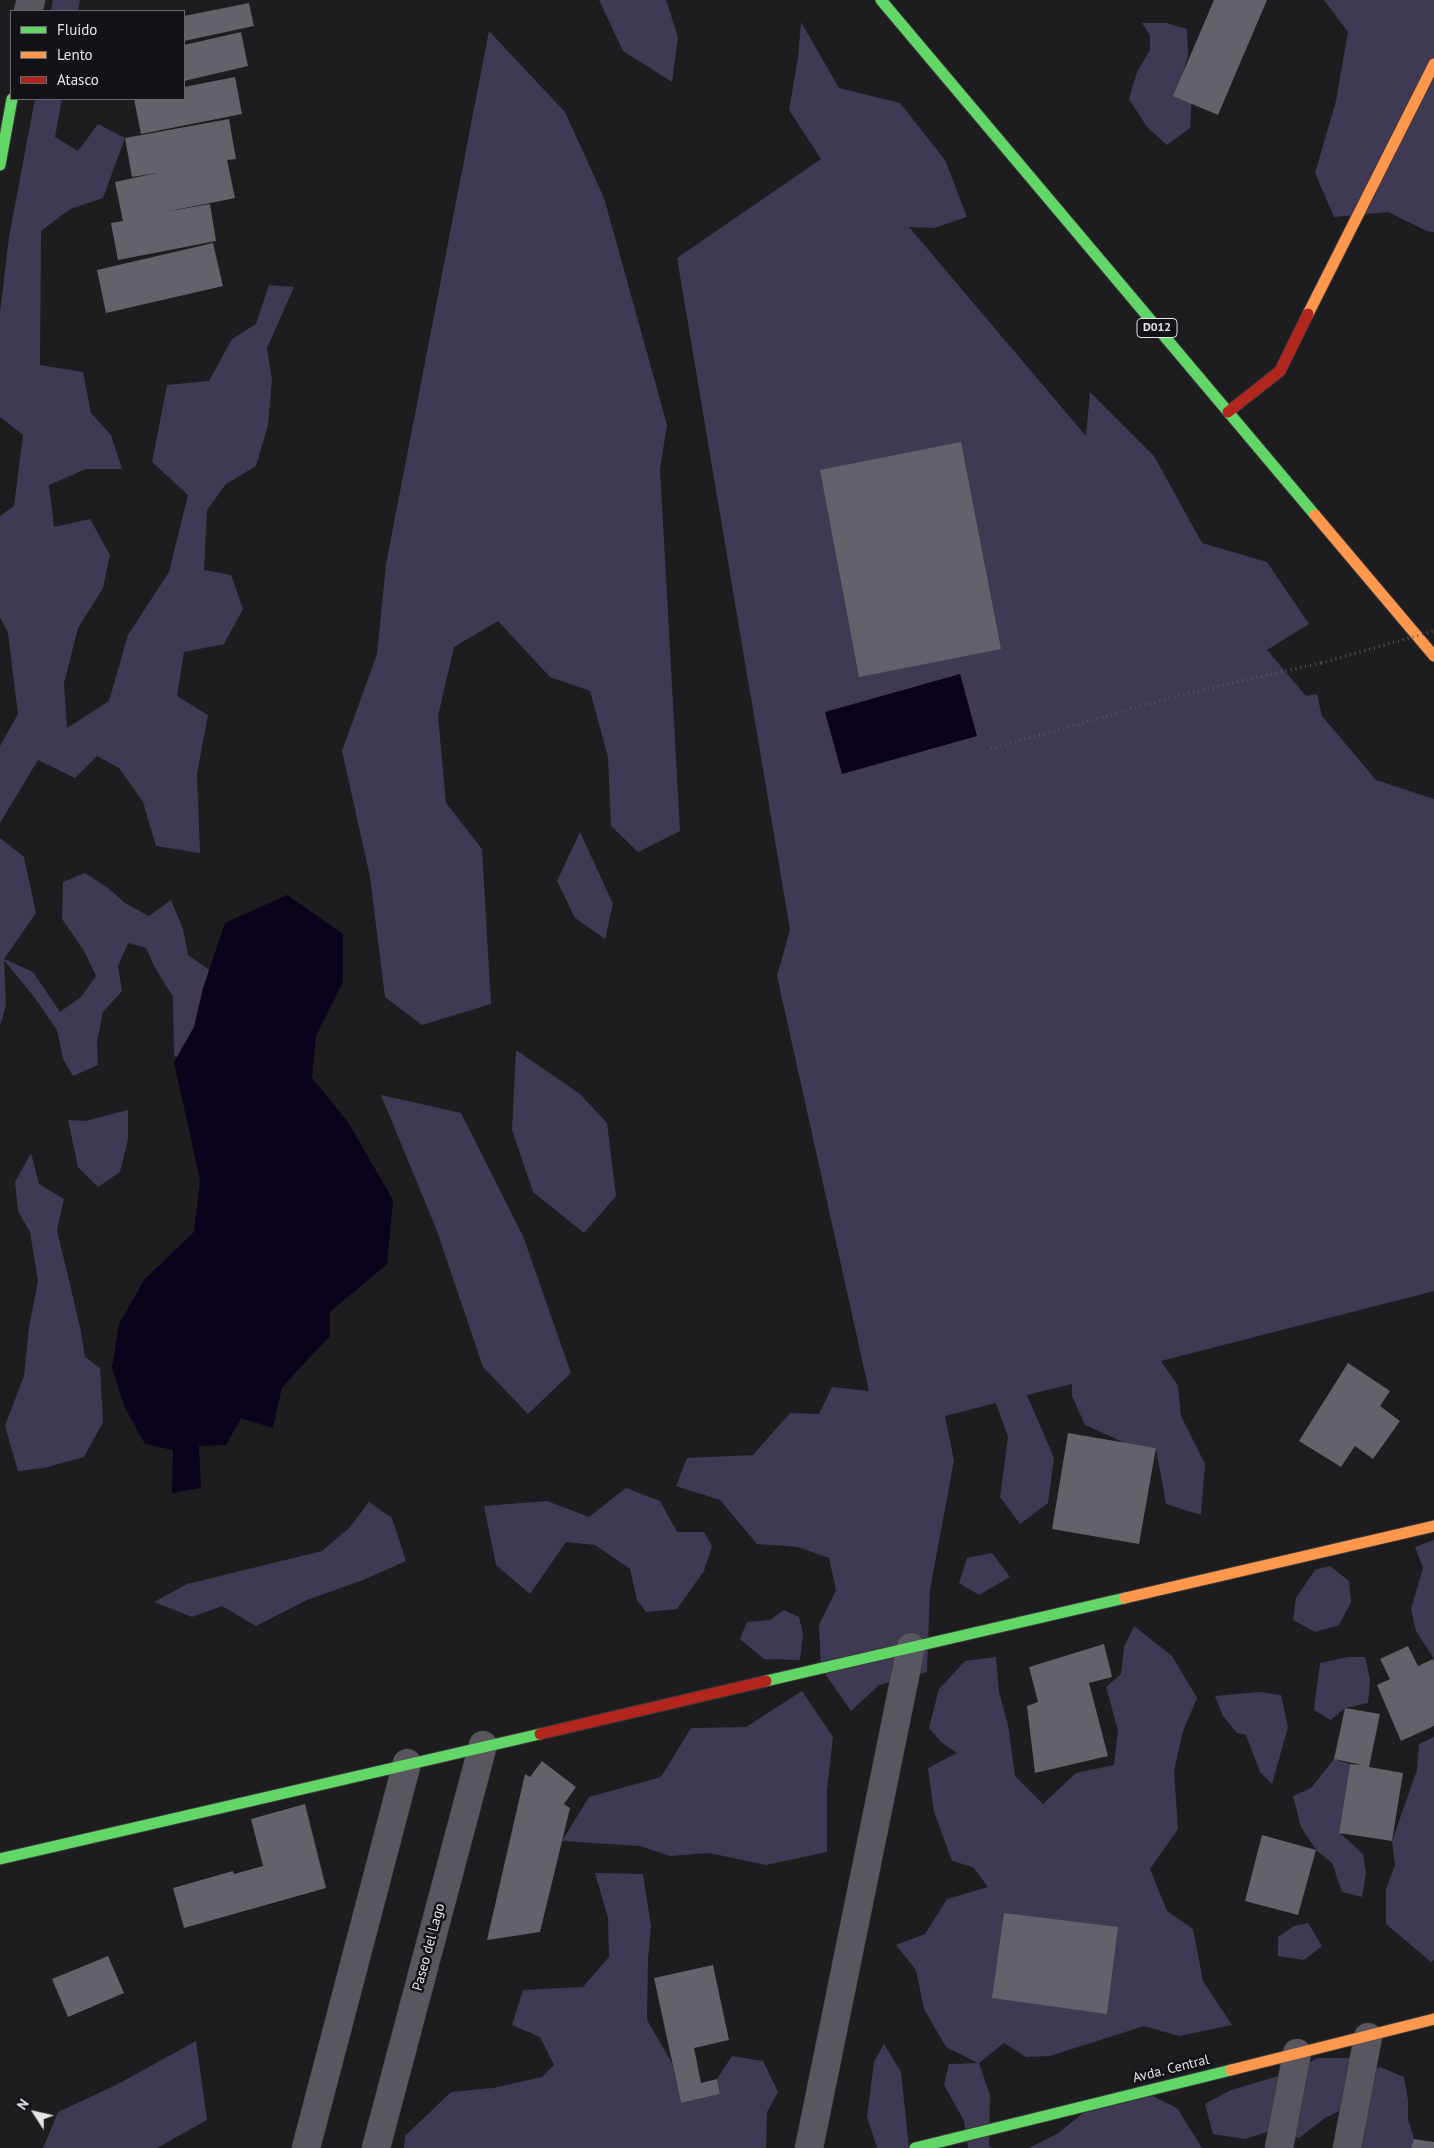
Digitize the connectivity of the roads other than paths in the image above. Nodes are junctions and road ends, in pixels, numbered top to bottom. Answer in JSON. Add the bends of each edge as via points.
{"nodes":[{"id":1,"x":881,"y":0,"type":"edge"},
{"id":2,"x":1434,"y":64,"type":"edge"},
{"id":3,"x":12,"y":100,"type":"edge"},
{"id":4,"x":0,"y":165,"type":"edge"},
{"id":5,"x":1228,"y":412,"type":"junction"},
{"id":6,"x":1434,"y":656,"type":"edge"},
{"id":7,"x":1434,"y":1526,"type":"edge"},
{"id":8,"x":911,"y":1647,"type":"junction"},
{"id":9,"x":483,"y":1745,"type":"junction"},
{"id":10,"x":407,"y":1763,"type":"junction"},
{"id":11,"x":0,"y":1859,"type":"edge"},
{"id":12,"x":1434,"y":2019,"type":"edge"},
{"id":13,"x":1368,"y":2037,"type":"junction"},
{"id":14,"x":1297,"y":2052,"type":"junction"},
{"id":15,"x":306,"y":2148,"type":"edge"},
{"id":16,"x":376,"y":2148,"type":"edge"},
{"id":17,"x":809,"y":2148,"type":"edge"},
{"id":18,"x":915,"y":2148,"type":"edge"},
{"id":19,"x":1279,"y":2148,"type":"edge"},
{"id":20,"x":1347,"y":2148,"type":"edge"}],
"edges":[{"from":1,"to":5,"type":"street","number":"D012"},
{"from":2,"to":5,"type":"street","via":[[1280,370]]},
{"from":3,"to":4,"type":"street"},
{"from":5,"to":6,"type":"street","number":"D012"},
{"from":7,"to":8,"type":"street"},
{"from":8,"to":9,"type":"street"},
{"from":8,"to":17,"type":"street"},
{"from":9,"to":10,"type":"street"},
{"from":9,"to":16,"type":"street","name":"Paseo del Lago"},
{"from":10,"to":11,"type":"street"},
{"from":10,"to":15,"type":"street"},
{"from":12,"to":13,"type":"street","name":"Avda. Central"},
{"from":13,"to":14,"type":"street","name":"Avda. Central"},
{"from":13,"to":20,"type":"street"},
{"from":14,"to":18,"type":"street","name":"Avda. Central"},
{"from":14,"to":19,"type":"street"}]}
